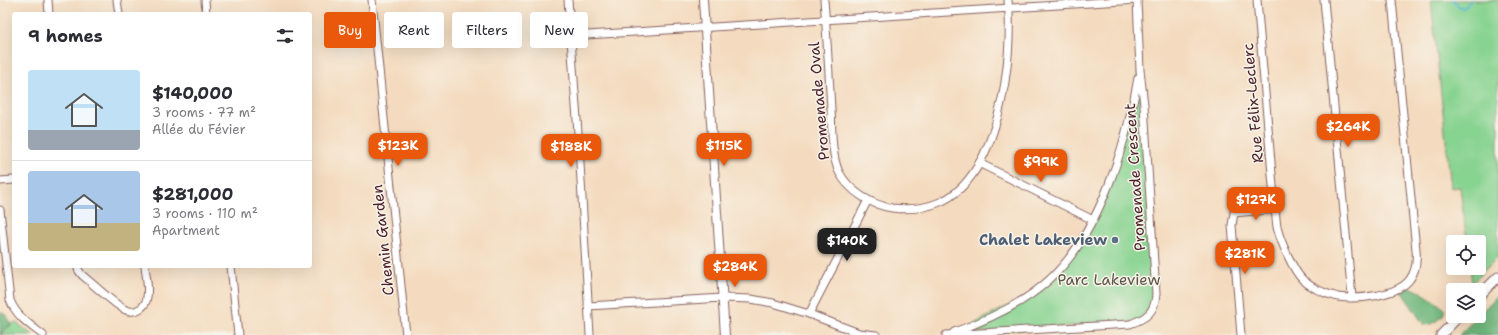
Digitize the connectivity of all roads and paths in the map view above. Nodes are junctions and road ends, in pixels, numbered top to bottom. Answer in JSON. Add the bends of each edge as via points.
{"nodes":[{"id":1,"x":48,"y":0,"type":"edge"},
{"id":2,"x":118,"y":0,"type":"edge"},
{"id":3,"x":205,"y":0,"type":"edge"},
{"id":4,"x":372,"y":0,"type":"edge"},
{"id":5,"x":568,"y":0,"type":"edge"},
{"id":6,"x":703,"y":0,"type":"edge"},
{"id":7,"x":824,"y":0,"type":"edge"},
{"id":8,"x":1008,"y":0,"type":"edge"},
{"id":9,"x":1137,"y":0,"type":"edge"},
{"id":10,"x":1257,"y":0,"type":"edge"},
{"id":11,"x":1324,"y":0,"type":"edge"},
{"id":12,"x":1392,"y":0,"type":"edge"},
{"id":13,"x":1009,"y":9,"type":"junction"},
{"id":14,"x":50,"y":12,"type":"edge"},
{"id":15,"x":119,"y":12,"type":"edge"},
{"id":16,"x":206,"y":12,"type":"edge"},
{"id":17,"x":569,"y":12,"type":"edge"},
{"id":18,"x":826,"y":21,"type":"junction"},
{"id":19,"x":705,"y":28,"type":"junction"},
{"id":20,"x":588,"y":35,"type":"edge"},
{"id":21,"x":572,"y":48,"type":"edge"},
{"id":22,"x":1140,"y":70,"type":"junction"},
{"id":23,"x":980,"y":163,"type":"junction"},
{"id":24,"x":12,"y":180,"type":"edge"},
{"id":25,"x":0,"y":182,"type":"edge"},
{"id":26,"x":868,"y":200,"type":"junction"},
{"id":27,"x":1275,"y":209,"type":"junction"},
{"id":28,"x":0,"y":210,"type":"edge"},
{"id":29,"x":1093,"y":220,"type":"junction"},
{"id":30,"x":3,"y":266,"type":"edge"},
{"id":31,"x":78,"y":268,"type":"edge"},
{"id":32,"x":145,"y":268,"type":"edge"},
{"id":33,"x":232,"y":268,"type":"edge"},
{"id":34,"x":1498,"y":277,"type":"edge"},
{"id":35,"x":1486,"y":289,"type":"edge"},
{"id":36,"x":1352,"y":297,"type":"junction"},
{"id":37,"x":723,"y":298,"type":"junction"},
{"id":38,"x":588,"y":306,"type":"junction"},
{"id":39,"x":809,"y":314,"type":"junction"},
{"id":40,"x":1452,"y":323,"type":"edge"},
{"id":41,"x":43,"y":335,"type":"edge"},
{"id":42,"x":238,"y":335,"type":"edge"},
{"id":43,"x":406,"y":335,"type":"edge"},
{"id":44,"x":590,"y":335,"type":"edge"},
{"id":45,"x":725,"y":335,"type":"edge"},
{"id":46,"x":876,"y":335,"type":"edge"},
{"id":47,"x":945,"y":335,"type":"edge"},
{"id":48,"x":1241,"y":335,"type":"edge"},
{"id":49,"x":1441,"y":335,"type":"edge"}],
"edges":[{"from":1,"to":14,"type":"street"},
{"from":2,"to":15,"type":"street"},
{"from":3,"to":16,"type":"street"},
{"from":4,"to":43,"type":"street","name":"Chemin Garden"},
{"from":5,"to":17,"type":"street"},
{"from":6,"to":19,"type":"street"},
{"from":7,"to":18,"type":"street","name":"Promenade Oval"},
{"from":8,"to":13,"type":"street","name":"Promenade Oval"},
{"from":9,"to":13,"type":"street"},
{"from":9,"to":22,"type":"street","name":"Promenade Crescent"},
{"from":10,"to":27,"type":"street","name":"Rue Félix-Leclerc"},
{"from":11,"to":36,"type":"street"},
{"from":12,"to":36,"type":"street","name":"Rue Félix-Leclerc","via":[[1416,264],[1409,281],[1399,288],[1372,296]]},
{"from":13,"to":18,"type":"street"},
{"from":13,"to":23,"type":"street","name":"Promenade Oval","via":[[1006,87],[1000,112]]},
{"from":18,"to":19,"type":"street"},
{"from":18,"to":26,"type":"street","name":"Promenade Oval","via":[[836,160],[846,182]]},
{"from":19,"to":20,"type":"street"},
{"from":19,"to":37,"type":"street"},
{"from":21,"to":38,"type":"street"},
{"from":22,"to":29,"type":"street","name":"Promenade Crescent","via":[[1117,159]]},
{"from":22,"to":47,"type":"street","name":"Promenade Crescent","via":[[1156,294],[1153,309],[1139,321],[1130,324]]},
{"from":23,"to":26,"type":"street","name":"Promenade Oval","via":[[956,191],[941,201],[925,207],[888,207]]},
{"from":23,"to":29,"type":"street"},
{"from":24,"to":25,"type":"street"},
{"from":26,"to":39,"type":"street"},
{"from":27,"to":36,"type":"street","name":"Rue Félix-Leclerc","via":[[1282,242],[1299,276],[1323,292]]},
{"from":27,"to":48,"type":"street","via":[[1234,213],[1232,225]]},
{"from":28,"to":30,"type":"street"},
{"from":29,"to":47,"type":"street","name":"Promenade Crescent","via":[[1083,238],[1049,281],[1016,304]]},
{"from":30,"to":41,"type":"street","via":[[12,305],[19,315]]},
{"from":31,"to":32,"type":"street","via":[[82,275],[117,304],[127,311],[132,311],[141,308],[146,301]]},
{"from":33,"to":42,"type":"street"},
{"from":34,"to":35,"type":"main road"},
{"from":37,"to":38,"type":"street"},
{"from":37,"to":39,"type":"street","via":[[773,303]]},
{"from":37,"to":45,"type":"street"},
{"from":38,"to":44,"type":"street"},
{"from":39,"to":46,"type":"street","via":[[859,332]]},
{"from":40,"to":49,"type":"main road"}]}
